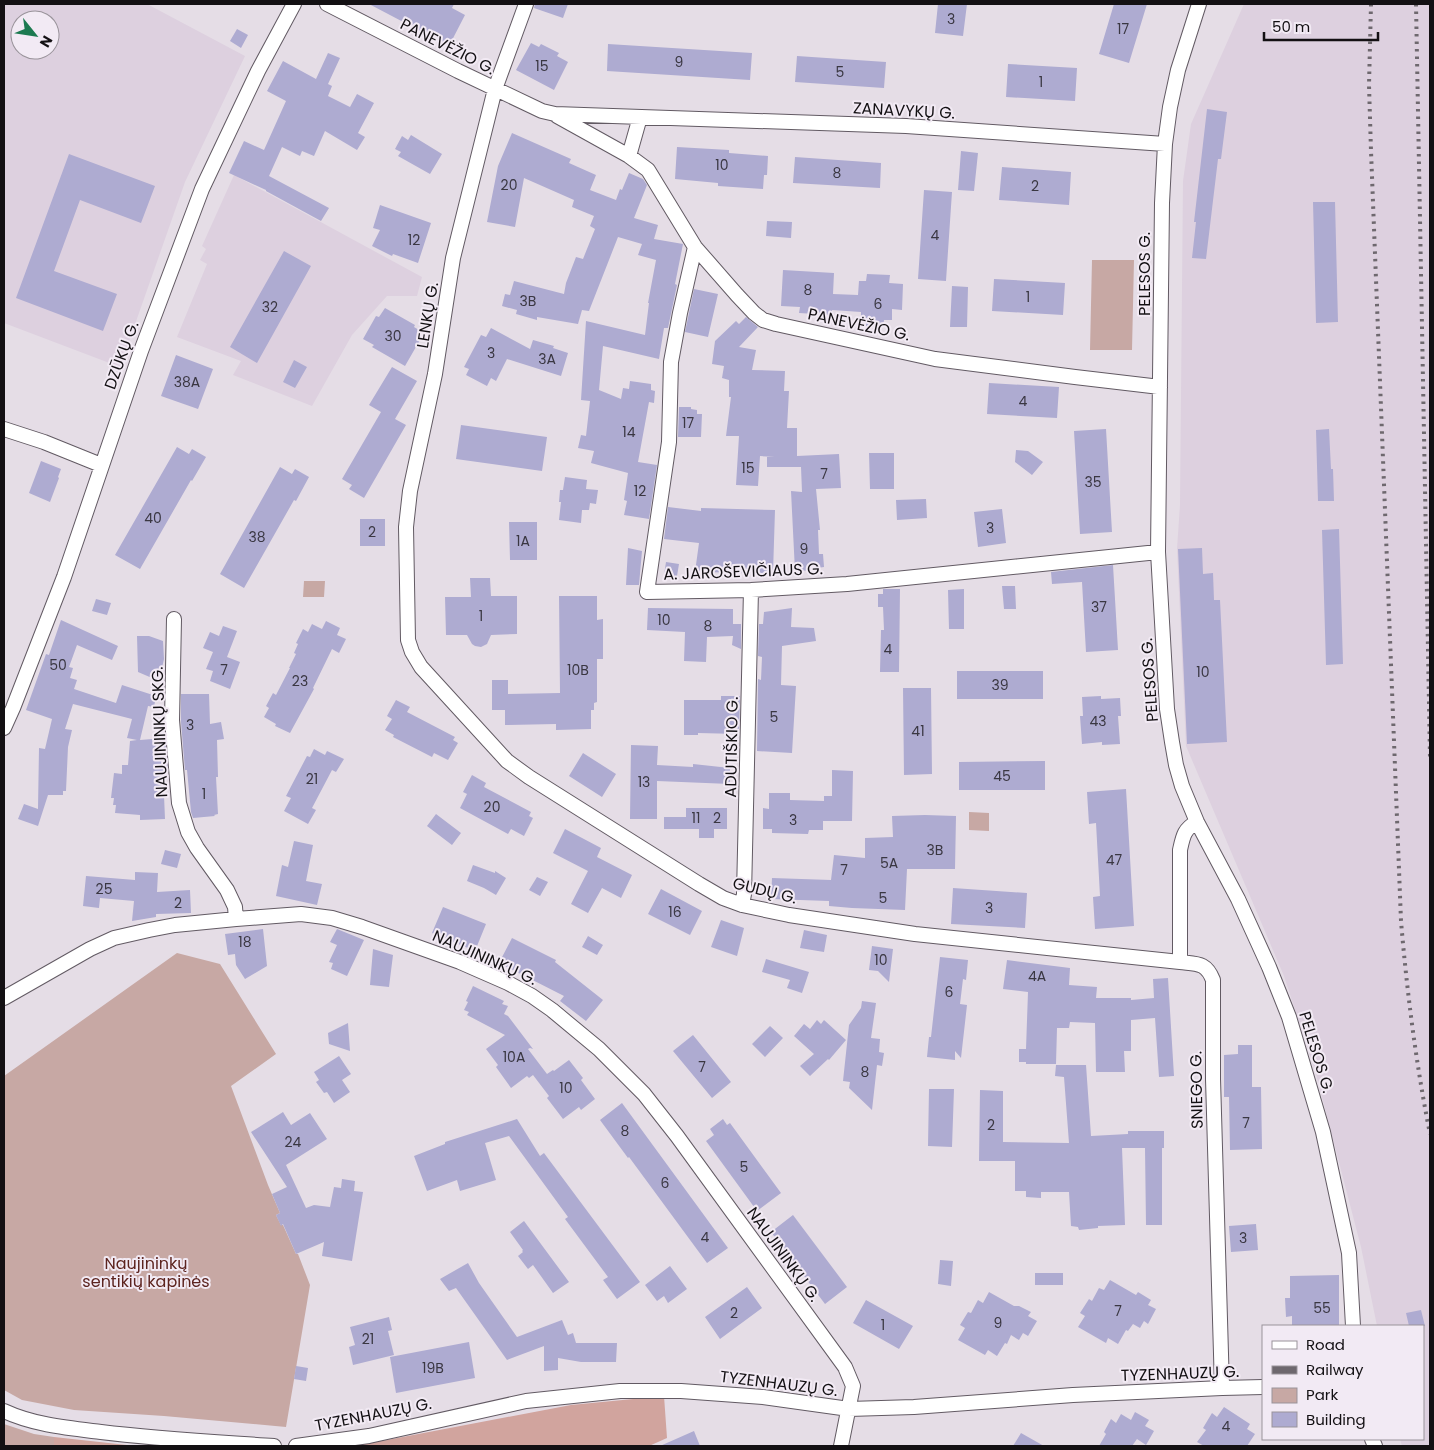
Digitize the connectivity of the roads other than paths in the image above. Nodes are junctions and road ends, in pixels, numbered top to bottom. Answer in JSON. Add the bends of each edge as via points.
{"nodes":[{"id":1,"x":294,"y":4,"type":"edge"},
{"id":2,"x":327,"y":4,"type":"edge"},
{"id":3,"x":526,"y":4,"type":"edge"},
{"id":4,"x":1199,"y":4,"type":"edge"},
{"id":5,"x":495,"y":89,"type":"junction"},
{"id":6,"x":555,"y":114,"type":"junction"},
{"id":7,"x":640,"y":117,"type":"junction"},
{"id":8,"x":1165,"y":144,"type":"junction"},
{"id":9,"x":629,"y":156,"type":"junction"},
{"id":10,"x":695,"y":247,"type":"junction"},
{"id":11,"x":1160,"y":386,"type":"junction"},
{"id":12,"x":4,"y":429,"type":"edge"},
{"id":13,"x":101,"y":465,"type":"junction"},
{"id":14,"x":1158,"y":552,"type":"junction"},
{"id":15,"x":751,"y":590,"type":"junction"},
{"id":16,"x":174,"y":619,"type":"dead end"},
{"id":17,"x":408,"y":640,"type":"joint"},
{"id":18,"x":4,"y":728,"type":"edge"},
{"id":19,"x":1197,"y":822,"type":"junction"},
{"id":20,"x":742,"y":905,"type":"junction"},
{"id":21,"x":236,"y":918,"type":"junction"},
{"id":22,"x":1180,"y":962,"type":"junction"},
{"id":23,"x":4,"y":998,"type":"edge"},
{"id":24,"x":1353,"y":1325,"type":"edge"},
{"id":25,"x":1262,"y":1387,"type":"edge"},
{"id":26,"x":1222,"y":1388,"type":"junction"},
{"id":27,"x":849,"y":1409,"type":"junction"},
{"id":28,"x":4,"y":1411,"type":"edge"},
{"id":29,"x":274,"y":1446,"type":"edge"},
{"id":30,"x":296,"y":1446,"type":"edge"},
{"id":31,"x":841,"y":1446,"type":"edge"}],
"edges":[{"from":1,"to":13,"type":"street","name":"DZŪKŲ G.","via":[[202,188]]},
{"from":2,"to":5,"type":"street","name":"PANEVĖŽIO G."},
{"from":3,"to":5,"type":"street","name":"LENKŲ G."},
{"from":4,"to":8,"type":"street","name":"PELESOS G.","via":[[1178,70]]},
{"from":5,"to":6,"type":"street","name":"PANEVĖŽIO G."},
{"from":5,"to":17,"type":"street","name":"LENKŲ G.","via":[[453,258],[436,374],[410,491],[406,527]]},
{"from":6,"to":7,"type":"street","name":"PANEVĖŽIO G."},
{"from":6,"to":9,"type":"street","name":"PANEVĖŽIO G."},
{"from":7,"to":8,"type":"street","name":"ZANAVYKŲ G.","via":[[906,126]]},
{"from":7,"to":9,"type":"street"},
{"from":8,"to":11,"type":"street","name":"PELESOS G."},
{"from":9,"to":10,"type":"street","name":"PANEVĖŽIO G.","via":[[648,170]]},
{"from":10,"to":11,"type":"street","name":"PANEVĖŽIO G.","via":[[754,313],[776,324],[970,364]]},
{"from":10,"to":15,"type":"street","name":"A. JAROŠEVIČIAUS G.","via":[[671,362],[669,442],[647,592]]},
{"from":11,"to":14,"type":"street","name":"PELESOS G."},
{"from":12,"to":13,"type":"street"},
{"from":13,"to":18,"type":"street","name":"DZŪKŲ G.","via":[[64,577]]},
{"from":14,"to":15,"type":"street","name":"A. JAROŠEVIČIAUS G.","via":[[848,584]]},
{"from":14,"to":19,"type":"street","name":"PELESOS G.","via":[[1167,709],[1176,765]]},
{"from":15,"to":20,"type":"street","name":"ADUTIŠKIO G."},
{"from":16,"to":21,"type":"street","name":"NAUJININKŲ SKG.","via":[[172,720],[179,803],[196,848],[227,890],[235,906]]},
{"from":17,"to":20,"type":"street","name":"GUDŲ G.","via":[[421,667],[507,761],[699,884]]},
{"from":19,"to":22,"type":"street","via":[[1187,828],[1180,850]]},
{"from":19,"to":24,"type":"street","name":"PELESOS G.","via":[[1242,908],[1289,1017],[1323,1132],[1349,1253]]},
{"from":20,"to":22,"type":"street","name":"GUDŲ G.","via":[[915,934]]},
{"from":21,"to":23,"type":"street","name":"NAUJININKŲ G.","via":[[175,925],[114,938]]},
{"from":21,"to":27,"type":"street","name":"NAUJININKŲ G.","via":[[301,914],[340,920],[460,962],[508,983],[552,1010],[599,1049],[644,1094],[677,1136],[846,1367],[853,1386]]},
{"from":22,"to":26,"type":"street","name":"SNIEGO G.","via":[[1202,965],[1209,970],[1213,980]]},
{"from":25,"to":26,"type":"street","name":"TYZENHAUZŲ G."},
{"from":26,"to":27,"type":"street","name":"TYZENHAUZŲ G."},
{"from":27,"to":30,"type":"street","name":"TYZENHAUZŲ G.","via":[[763,1396],[620,1391],[526,1401],[369,1436]]},
{"from":27,"to":31,"type":"street","name":"NAUJININKŲ G."},
{"from":28,"to":29,"type":"street","via":[[28,1421],[86,1431]]}]}
